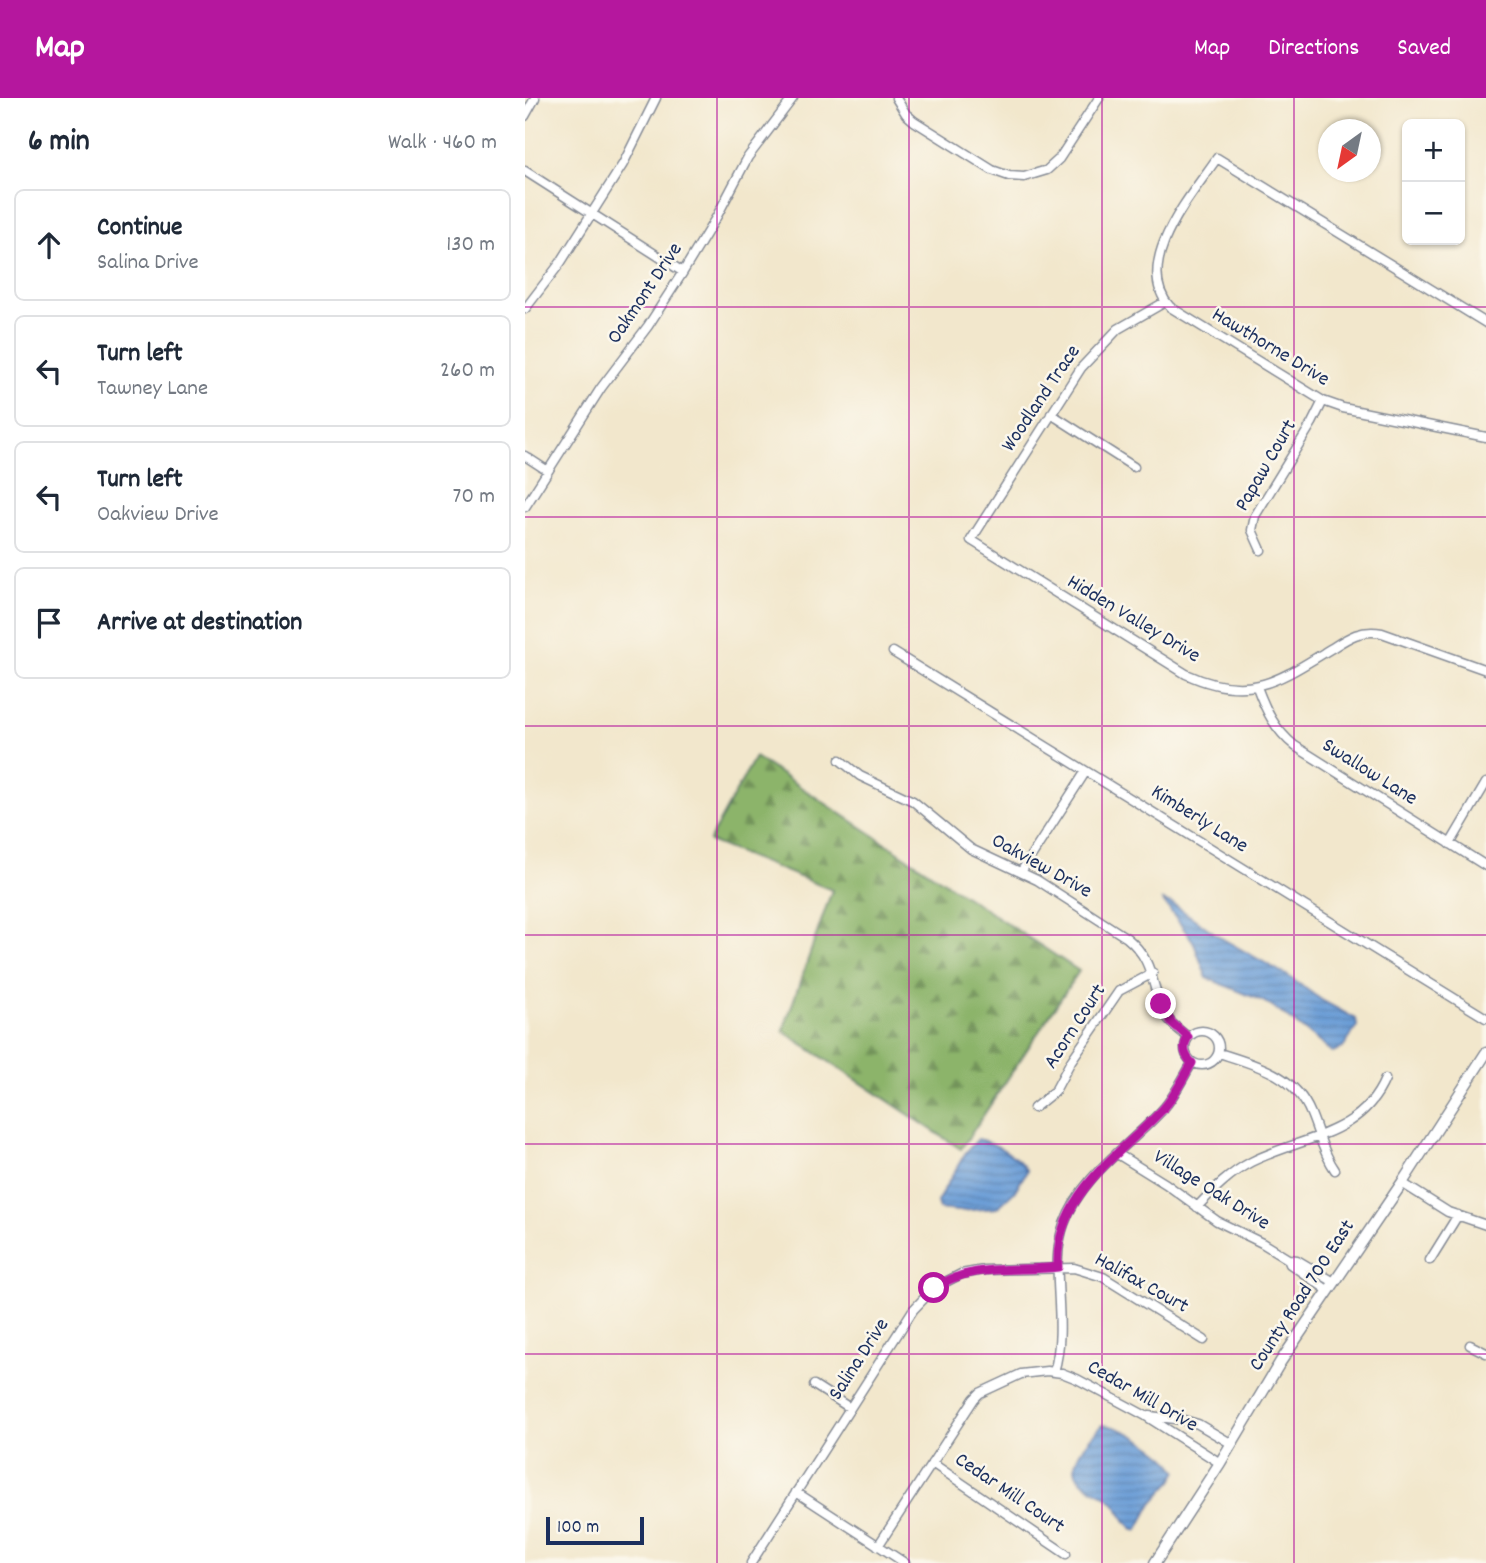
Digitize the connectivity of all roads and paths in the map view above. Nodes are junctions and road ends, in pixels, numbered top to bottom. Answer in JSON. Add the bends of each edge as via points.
{"nodes":[{"id":1,"x":535,"y":98,"type":"edge"},
{"id":2,"x":656,"y":98,"type":"edge"},
{"id":3,"x":793,"y":98,"type":"edge"},
{"id":4,"x":895,"y":98,"type":"edge"},
{"id":5,"x":1099,"y":98,"type":"edge"},
{"id":6,"x":525,"y":116,"type":"edge"},
{"id":7,"x":525,"y":171,"type":"edge"},
{"id":8,"x":591,"y":214,"type":"junction"},
{"id":9,"x":683,"y":272,"type":"junction"},
{"id":10,"x":1165,"y":302,"type":"junction"},
{"id":11,"x":525,"y":309,"type":"edge"},
{"id":12,"x":1486,"y":323,"type":"edge"},
{"id":13,"x":1323,"y":401,"type":"junction"},
{"id":14,"x":1051,"y":414,"type":"junction"},
{"id":15,"x":1486,"y":437,"type":"edge"},
{"id":16,"x":525,"y":456,"type":"edge"},
{"id":17,"x":1134,"y":467,"type":"dead end"},
{"id":18,"x":548,"y":471,"type":"junction"},
{"id":19,"x":525,"y":507,"type":"edge"},
{"id":20,"x":1261,"y":550,"type":"dead end"},
{"id":21,"x":1000,"y":558,"type":"joint"},
{"id":22,"x":893,"y":652,"type":"dead end"},
{"id":23,"x":1486,"y":670,"type":"edge"},
{"id":24,"x":1257,"y":687,"type":"junction"},
{"id":25,"x":840,"y":760,"type":"dead end"},
{"id":26,"x":1086,"y":771,"type":"junction"},
{"id":27,"x":1486,"y":783,"type":"edge"},
{"id":28,"x":1450,"y":844,"type":"junction"},
{"id":29,"x":1486,"y":866,"type":"edge"},
{"id":30,"x":1021,"y":872,"type":"junction"},
{"id":31,"x":1153,"y":974,"type":"junction"},
{"id":32,"x":1486,"y":1018,"type":"edge"},
{"id":33,"x":1188,"y":1037,"type":"junction"},
{"id":34,"x":1219,"y":1053,"type":"junction"},
{"id":35,"x":1486,"y":1053,"type":"edge"},
{"id":36,"x":1192,"y":1063,"type":"junction"},
{"id":37,"x":1385,"y":1079,"type":"dead end"},
{"id":38,"x":1034,"y":1108,"type":"dead end"},
{"id":39,"x":1319,"y":1134,"type":"junction"},
{"id":40,"x":1116,"y":1153,"type":"junction"},
{"id":41,"x":1335,"y":1170,"type":"dead end"},
{"id":42,"x":1402,"y":1183,"type":"junction"},
{"id":43,"x":1197,"y":1207,"type":"junction"},
{"id":44,"x":1458,"y":1215,"type":"junction"},
{"id":45,"x":1486,"y":1225,"type":"edge"},
{"id":46,"x":1430,"y":1260,"type":"dead end"},
{"id":47,"x":1058,"y":1267,"type":"junction"},
{"id":48,"x":1331,"y":1286,"type":"junction"},
{"id":49,"x":1204,"y":1340,"type":"dead end"},
{"id":50,"x":1470,"y":1345,"type":"dead end"},
{"id":51,"x":1486,"y":1353,"type":"edge"},
{"id":52,"x":1054,"y":1372,"type":"junction"},
{"id":53,"x":814,"y":1385,"type":"dead end"},
{"id":54,"x":850,"y":1408,"type":"junction"},
{"id":55,"x":1146,"y":1416,"type":"junction"},
{"id":56,"x":1232,"y":1444,"type":"junction"},
{"id":57,"x":932,"y":1463,"type":"junction"},
{"id":58,"x":1220,"y":1463,"type":"junction"},
{"id":59,"x":796,"y":1492,"type":"junction"},
{"id":60,"x":878,"y":1546,"type":"junction"},
{"id":61,"x":1066,"y":1554,"type":"dead end"},
{"id":62,"x":751,"y":1563,"type":"edge"},
{"id":63,"x":905,"y":1563,"type":"edge"},
{"id":64,"x":1155,"y":1563,"type":"edge"}],
"edges":[{"from":1,"to":6,"type":"street"},
{"from":2,"to":8,"type":"street"},
{"from":3,"to":9,"type":"street","name":"Oakmont Drive","via":[[748,157]]},
{"from":4,"to":5,"type":"street","via":[[914,121],[1009,176],[1047,170]]},
{"from":7,"to":8,"type":"street"},
{"from":8,"to":9,"type":"street"},
{"from":8,"to":11,"type":"street"},
{"from":9,"to":18,"type":"street","name":"Oakmont Drive"},
{"from":10,"to":12,"type":"street","via":[[1157,267],[1162,248],[1217,158]]},
{"from":10,"to":13,"type":"street","name":"Hawthorne Drive"},
{"from":10,"to":14,"type":"street","name":"Woodland Trace","via":[[1106,340]]},
{"from":13,"to":15,"type":"street","name":"Hawthorne Drive"},
{"from":13,"to":20,"type":"street","name":"Papaw Court","via":[[1255,516],[1252,530]]},
{"from":14,"to":17,"type":"street"},
{"from":14,"to":21,"type":"street","name":"Woodland Trace","via":[[971,540]]},
{"from":16,"to":18,"type":"street"},
{"from":18,"to":19,"type":"street","name":"Oakmont Drive"},
{"from":21,"to":24,"type":"street","name":"Hidden Valley Drive","via":[[1186,674],[1205,683]]},
{"from":22,"to":26,"type":"street","name":"Kimberly Lane"},
{"from":23,"to":24,"type":"street","name":"Hidden Valley Drive","via":[[1368,631]]},
{"from":24,"to":28,"type":"street","name":"Swallow Lane","via":[[1268,716],[1295,746]]},
{"from":25,"to":30,"type":"street","name":"Oakview Drive","via":[[859,776],[913,801],[983,857]]},
{"from":26,"to":30,"type":"street"},
{"from":26,"to":32,"type":"street","name":"Kimberly Lane"},
{"from":27,"to":28,"type":"street"},
{"from":28,"to":29,"type":"street","name":"Swallow Lane"},
{"from":30,"to":31,"type":"street","name":"Oakview Drive","via":[[1127,938],[1140,950]]},
{"from":31,"to":33,"type":"street","name":"Oakview Drive","via":[[1166,1015]]},
{"from":31,"to":38,"type":"street","name":"Acorn Court","via":[[1119,991],[1055,1091]]},
{"from":33,"to":34,"type":"street","via":[[1198,1031],[1210,1033],[1218,1041]]},
{"from":33,"to":36,"type":"street","via":[[1184,1048]]},
{"from":34,"to":36,"type":"street","via":[[1208,1065]]},
{"from":34,"to":39,"type":"street","via":[[1259,1066],[1293,1086]]},
{"from":35,"to":42,"type":"main road","name":"County Road 700 East"},
{"from":36,"to":40,"type":"street","via":[[1165,1107]]},
{"from":37,"to":39,"type":"street","via":[[1366,1110],[1340,1128]]},
{"from":39,"to":41,"type":"street"},
{"from":39,"to":43,"type":"street","via":[[1239,1169]]},
{"from":40,"to":43,"type":"street","name":"Village Oak Drive"},
{"from":40,"to":47,"type":"street","via":[[1087,1184],[1067,1216],[1059,1241]]},
{"from":42,"to":44,"type":"street"},
{"from":42,"to":48,"type":"main road","name":"County Road 700 East"},
{"from":43,"to":48,"type":"street","name":"Village Oak Drive"},
{"from":44,"to":45,"type":"street"},
{"from":44,"to":46,"type":"street"},
{"from":47,"to":49,"type":"street","name":"Halifax Court","via":[[1081,1269],[1103,1278]]},
{"from":47,"to":52,"type":"street","via":[[1061,1336]]},
{"from":47,"to":54,"type":"street","name":"Salina Drive","via":[[969,1272],[940,1284],[917,1304]]},
{"from":48,"to":56,"type":"main road","name":"County Road 700 East"},
{"from":50,"to":51,"type":"street"},
{"from":52,"to":55,"type":"street","name":"Cedar Mill Drive","via":[[1077,1379]]},
{"from":52,"to":57,"type":"street","name":"Cedar Mill Drive","via":[[1021,1374],[981,1392]]},
{"from":53,"to":54,"type":"street"},
{"from":54,"to":59,"type":"street","name":"Salina Drive"},
{"from":55,"to":56,"type":"street","via":[[1198,1424]]},
{"from":55,"to":58,"type":"street","name":"Cedar Mill Drive"},
{"from":56,"to":58,"type":"main road","name":"County Road 700 East"},
{"from":57,"to":60,"type":"street","name":"Cedar Mill Drive"},
{"from":57,"to":61,"type":"street","name":"Cedar Mill Court"},
{"from":58,"to":64,"type":"main road","name":"County Road 700 East"},
{"from":59,"to":60,"type":"street"},
{"from":59,"to":62,"type":"street","name":"Salina Drive"},
{"from":60,"to":63,"type":"street"}]}
